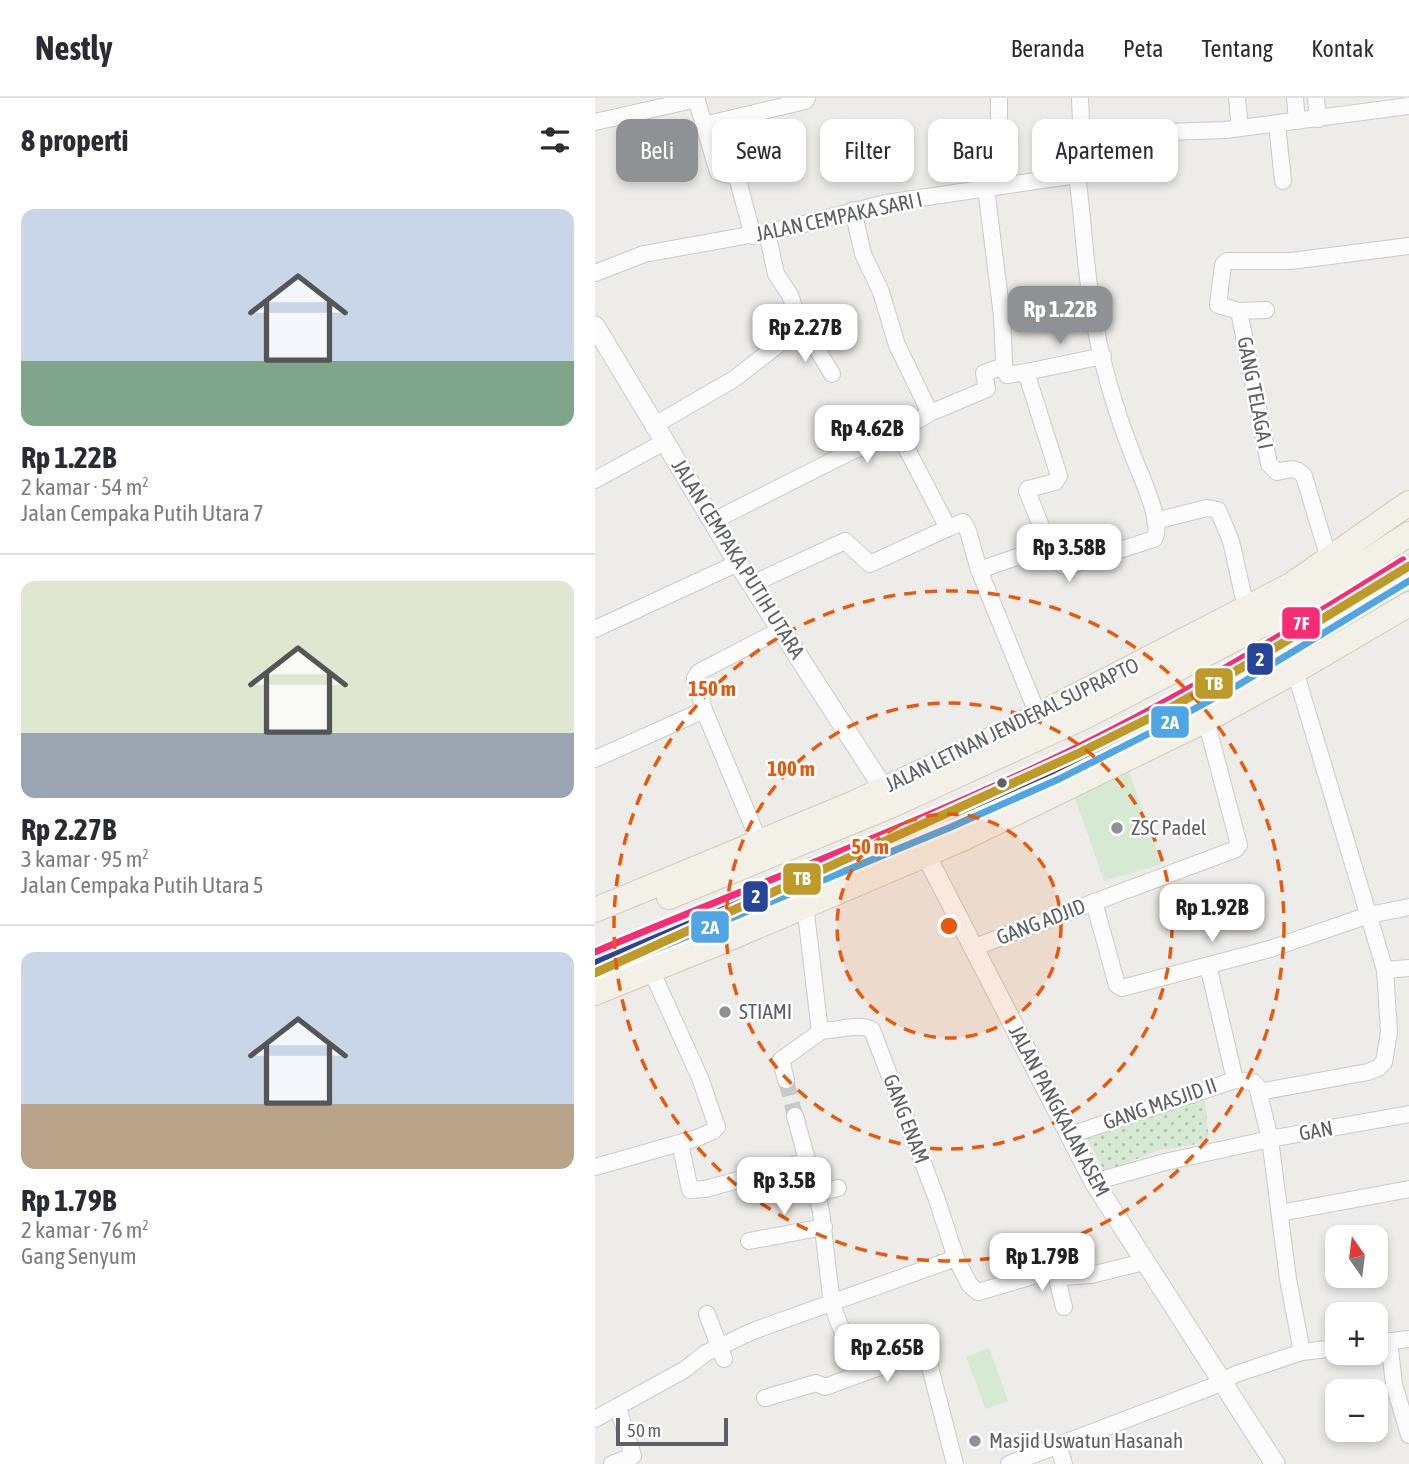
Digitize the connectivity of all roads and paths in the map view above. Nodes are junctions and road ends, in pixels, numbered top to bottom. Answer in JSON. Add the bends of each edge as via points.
{"nodes":[{"id":1,"x":807,"y":98,"type":"edge"},
{"id":2,"x":999,"y":98,"type":"edge"},
{"id":3,"x":1080,"y":98,"type":"edge"},
{"id":4,"x":1237,"y":98,"type":"edge"},
{"id":5,"x":1295,"y":98,"type":"edge"},
{"id":6,"x":1316,"y":98,"type":"edge"},
{"id":7,"x":697,"y":99,"type":"edge"},
{"id":8,"x":1409,"y":106,"type":"edge"},
{"id":9,"x":1081,"y":119,"type":"edge"},
{"id":10,"x":1318,"y":119,"type":"junction"},
{"id":11,"x":1297,"y":121,"type":"junction"},
{"id":12,"x":595,"y":122,"type":"edge"},
{"id":13,"x":1277,"y":124,"type":"junction"},
{"id":14,"x":704,"y":125,"type":"junction"},
{"id":15,"x":1240,"y":128,"type":"junction"},
{"id":16,"x":1178,"y":131,"type":"edge"},
{"id":17,"x":1032,"y":180,"type":"edge"},
{"id":18,"x":1283,"y":181,"type":"dead end"},
{"id":19,"x":1081,"y":182,"type":"edge"},
{"id":20,"x":994,"y":187,"type":"junction"},
{"id":21,"x":853,"y":210,"type":"junction"},
{"id":22,"x":760,"y":234,"type":"junction"},
{"id":23,"x":1409,"y":246,"type":"edge"},
{"id":24,"x":595,"y":273,"type":"edge"},
{"id":25,"x":1266,"y":310,"type":"dead end"},
{"id":26,"x":1239,"y":311,"type":"junction"},
{"id":27,"x":595,"y":326,"type":"edge"},
{"id":28,"x":801,"y":327,"type":"junction"},
{"id":29,"x":602,"y":354,"type":"edge"},
{"id":30,"x":1103,"y":356,"type":"junction"},
{"id":31,"x":1004,"y":366,"type":"junction"},
{"id":32,"x":1025,"y":372,"type":"junction"},
{"id":33,"x":832,"y":374,"type":"dead end"},
{"id":34,"x":930,"y":413,"type":"junction"},
{"id":35,"x":898,"y":432,"type":"junction"},
{"id":36,"x":659,"y":434,"type":"junction"},
{"id":37,"x":595,"y":480,"type":"edge"},
{"id":38,"x":1409,"y":503,"type":"edge"},
{"id":39,"x":713,"y":521,"type":"junction"},
{"id":40,"x":1155,"y":521,"type":"junction"},
{"id":41,"x":948,"y":528,"type":"junction"},
{"id":42,"x":1409,"y":534,"type":"edge"},
{"id":43,"x":1049,"y":546,"type":"junction"},
{"id":44,"x":1329,"y":559,"type":"junction"},
{"id":45,"x":737,"y":564,"type":"junction"},
{"id":46,"x":979,"y":570,"type":"junction"},
{"id":47,"x":752,"y":584,"type":"junction"},
{"id":48,"x":1408,"y":591,"type":"edge"},
{"id":49,"x":1246,"y":608,"type":"junction"},
{"id":50,"x":595,"y":629,"type":"edge"},
{"id":51,"x":782,"y":629,"type":"junction"},
{"id":52,"x":1295,"y":671,"type":"junction"},
{"id":53,"x":704,"y":710,"type":"junction"},
{"id":54,"x":1038,"y":715,"type":"junction"},
{"id":55,"x":1206,"y":720,"type":"junction"},
{"id":56,"x":995,"y":748,"type":"junction"},
{"id":57,"x":595,"y":759,"type":"edge"},
{"id":58,"x":1058,"y":783,"type":"junction"},
{"id":59,"x":884,"y":789,"type":"junction"},
{"id":60,"x":759,"y":841,"type":"junction"},
{"id":61,"x":926,"y":855,"type":"junction"},
{"id":62,"x":1094,"y":902,"type":"junction"},
{"id":63,"x":805,"y":905,"type":"junction"},
{"id":64,"x":1409,"y":907,"type":"edge"},
{"id":65,"x":595,"y":910,"type":"edge"},
{"id":66,"x":1369,"y":915,"type":"junction"},
{"id":67,"x":595,"y":927,"type":"edge"},
{"id":68,"x":975,"y":947,"type":"junction"},
{"id":69,"x":1208,"y":965,"type":"junction"},
{"id":70,"x":1409,"y":968,"type":"edge"},
{"id":71,"x":651,"y":970,"type":"junction"},
{"id":72,"x":1385,"y":971,"type":"junction"},
{"id":73,"x":595,"y":972,"type":"edge"},
{"id":74,"x":595,"y":993,"type":"edge"},
{"id":75,"x":820,"y":1030,"type":"junction"},
{"id":76,"x":786,"y":1080,"type":"tunnel mouth"},
{"id":77,"x":1234,"y":1080,"type":"junction"},
{"id":78,"x":1259,"y":1092,"type":"junction"},
{"id":79,"x":1409,"y":1114,"type":"edge"},
{"id":80,"x":795,"y":1116,"type":"tunnel mouth"},
{"id":81,"x":1070,"y":1135,"type":"junction"},
{"id":82,"x":1270,"y":1139,"type":"junction"},
{"id":83,"x":680,"y":1143,"type":"junction"},
{"id":84,"x":808,"y":1161,"type":"junction"},
{"id":85,"x":595,"y":1167,"type":"edge"},
{"id":86,"x":1094,"y":1182,"type":"junction"},
{"id":87,"x":838,"y":1188,"type":"dead end"},
{"id":88,"x":1409,"y":1189,"type":"edge"},
{"id":89,"x":817,"y":1193,"type":"junction"},
{"id":90,"x":1280,"y":1213,"type":"junction"},
{"id":91,"x":824,"y":1227,"type":"junction"},
{"id":92,"x":749,"y":1241,"type":"dead end"},
{"id":93,"x":956,"y":1258,"type":"junction"},
{"id":94,"x":1144,"y":1262,"type":"junction"},
{"id":95,"x":1055,"y":1270,"type":"junction"},
{"id":96,"x":832,"y":1304,"type":"junction"},
{"id":97,"x":1064,"y":1307,"type":"dead end"},
{"id":98,"x":707,"y":1314,"type":"dead end"},
{"id":99,"x":1409,"y":1339,"type":"edge"},
{"id":100,"x":1388,"y":1341,"type":"edge"},
{"id":101,"x":1325,"y":1349,"type":"edge"},
{"id":102,"x":1302,"y":1352,"type":"junction"},
{"id":103,"x":722,"y":1353,"type":"junction"},
{"id":104,"x":1388,"y":1361,"type":"edge"},
{"id":105,"x":863,"y":1373,"type":"junction"},
{"id":106,"x":1223,"y":1381,"type":"junction"},
{"id":107,"x":765,"y":1398,"type":"dead end"},
{"id":108,"x":618,"y":1408,"type":"junction"},
{"id":109,"x":595,"y":1419,"type":"edge"},
{"id":110,"x":1409,"y":1435,"type":"edge"},
{"id":111,"x":1058,"y":1445,"type":"junction"},
{"id":112,"x":612,"y":1464,"type":"edge"},
{"id":113,"x":955,"y":1464,"type":"edge"},
{"id":114,"x":1009,"y":1464,"type":"edge"},
{"id":115,"x":1064,"y":1464,"type":"edge"},
{"id":116,"x":1275,"y":1464,"type":"edge"}],
"edges":[{"from":1,"to":14,"type":"street"},
{"from":2,"to":20,"type":"street","via":[[999,169]]},
{"from":3,"to":9,"type":"street"},
{"from":4,"to":15,"type":"street"},
{"from":5,"to":11,"type":"street"},
{"from":6,"to":10,"type":"street"},
{"from":7,"to":12,"type":"street"},
{"from":7,"to":14,"type":"street"},
{"from":8,"to":10,"type":"street"},
{"from":10,"to":11,"type":"street"},
{"from":11,"to":13,"type":"street"},
{"from":13,"to":15,"type":"street"},
{"from":13,"to":18,"type":"street"},
{"from":14,"to":22,"type":"street","via":[[718,172],[737,177]]},
{"from":15,"to":16,"type":"street"},
{"from":17,"to":20,"type":"street","name":"JALAN CEMPAKA SARI I"},
{"from":19,"to":30,"type":"street","via":[[1089,284]]},
{"from":20,"to":21,"type":"street","name":"JALAN CEMPAKA SARI I"},
{"from":20,"to":31,"type":"street"},
{"from":21,"to":22,"type":"street","name":"JALAN CEMPAKA SARI I"},
{"from":21,"to":34,"type":"street","via":[[863,254],[881,292],[897,345]]},
{"from":22,"to":24,"type":"street","name":"JALAN CEMPAKA SARI I","via":[[644,254]]},
{"from":22,"to":28,"type":"street"},
{"from":23,"to":26,"type":"street","name":"GANG TELAGA I","via":[[1290,261],[1227,261],[1219,306]]},
{"from":25,"to":26,"type":"street"},
{"from":26,"to":44,"type":"street","name":"GANG TELAGA I","via":[[1269,464],[1276,472],[1293,468],[1304,476]]},
{"from":27,"to":29,"type":"street","name":"JALAN CEMPAKA PUTIH UTARA"},
{"from":28,"to":33,"type":"street","via":[[809,328]]},
{"from":28,"to":36,"type":"street"},
{"from":29,"to":36,"type":"street","name":"JALAN CEMPAKA PUTIH UTARA"},
{"from":30,"to":32,"type":"street"},
{"from":30,"to":40,"type":"street"},
{"from":31,"to":32,"type":"street","via":[[1007,375]]},
{"from":31,"to":34,"type":"street","via":[[984,373],[986,390]]},
{"from":32,"to":43,"type":"street","via":[[1059,476],[1055,482],[1027,491]]},
{"from":34,"to":35,"type":"street"},
{"from":35,"to":39,"type":"street"},
{"from":35,"to":41,"type":"street"},
{"from":36,"to":37,"type":"street"},
{"from":36,"to":39,"type":"street","name":"JALAN CEMPAKA PUTIH UTARA"},
{"from":38,"to":44,"type":"main road","name":"JALAN LETNAN JENDERAL SUPRAPTO"},
{"from":39,"to":45,"type":"street","name":"JALAN CEMPAKA PUTIH UTARA"},
{"from":40,"to":43,"type":"street","via":[[1154,539],[1065,566]]},
{"from":40,"to":49,"type":"street","via":[[1207,508],[1218,510],[1231,541]]},
{"from":41,"to":46,"type":"street","via":[[960,522],[965,525]]},
{"from":41,"to":47,"type":"street","via":[[870,564],[845,541]]},
{"from":42,"to":56,"type":"main road","name":"JALAN LETNAN JENDERAL SUPRAPTO","via":[[1293,609],[1084,717]]},
{"from":43,"to":46,"type":"street"},
{"from":44,"to":49,"type":"main road","name":"JALAN LETNAN JENDERAL SUPRAPTO"},
{"from":45,"to":47,"type":"street","name":"JALAN CEMPAKA PUTIH UTARA"},
{"from":45,"to":50,"type":"street"},
{"from":46,"to":54,"type":"street"},
{"from":47,"to":51,"type":"street","name":"JALAN CEMPAKA PUTIH UTARA"},
{"from":48,"to":52,"type":"main road"},
{"from":48,"to":58,"type":"main road"},
{"from":49,"to":54,"type":"main road","name":"JALAN LETNAN JENDERAL SUPRAPTO"},
{"from":51,"to":53,"type":"street","via":[[699,673],[695,685]]},
{"from":51,"to":59,"type":"street","name":"JALAN CEMPAKA PUTIH UTARA"},
{"from":52,"to":55,"type":"main road"},
{"from":52,"to":66,"type":"street"},
{"from":53,"to":57,"type":"street"},
{"from":53,"to":60,"type":"street"},
{"from":54,"to":56,"type":"main road","name":"JALAN LETNAN JENDERAL SUPRAPTO"},
{"from":55,"to":58,"type":"main road"},
{"from":55,"to":62,"type":"street","via":[[1238,847]]},
{"from":56,"to":59,"type":"main road","name":"JALAN LETNAN JENDERAL SUPRAPTO"},
{"from":56,"to":67,"type":"main road","name":"JALAN LETNAN JENDERAL SUPRAPTO","via":[[888,807]]},
{"from":58,"to":61,"type":"main road"},
{"from":58,"to":73,"type":"main road"},
{"from":59,"to":60,"type":"main road","name":"JALAN LETNAN JENDERAL SUPRAPTO"},
{"from":60,"to":65,"type":"main road","name":"JALAN LETNAN JENDERAL SUPRAPTO"},
{"from":61,"to":63,"type":"main road"},
{"from":61,"to":68,"type":"street","name":"JALAN PANGKALAN ASEM"},
{"from":62,"to":68,"type":"street","name":"GANG ADJID"},
{"from":62,"to":69,"type":"street","name":"GANG ADJID","via":[[1120,987]]},
{"from":63,"to":71,"type":"main road"},
{"from":63,"to":75,"type":"street"},
{"from":64,"to":66,"type":"street","name":"GANG ADJID"},
{"from":66,"to":69,"type":"street","name":"GANG ADJID"},
{"from":66,"to":72,"type":"street"},
{"from":68,"to":81,"type":"street","name":"JALAN PANGKALAN ASEM"},
{"from":69,"to":77,"type":"street"},
{"from":70,"to":72,"type":"street"},
{"from":71,"to":74,"type":"main road"},
{"from":71,"to":83,"type":"street","via":[[717,1126],[713,1132]]},
{"from":72,"to":78,"type":"street","via":[[1389,1032],[1384,1062],[1378,1068]]},
{"from":75,"to":76,"type":"street","via":[[781,1060]]},
{"from":75,"to":93,"type":"street","name":"GANG ENAM","via":[[862,1026],[872,1030]]},
{"from":77,"to":78,"type":"street","name":"GANG MASJID II","via":[[1253,1082]]},
{"from":77,"to":81,"type":"street","name":"GANG MASJID II"},
{"from":78,"to":82,"type":"street","name":"GAN"},
{"from":79,"to":82,"type":"street","name":"GAN"},
{"from":80,"to":84,"type":"street"},
{"from":81,"to":86,"type":"street","name":"JALAN PANGKALAN ASEM"},
{"from":82,"to":86,"type":"street"},
{"from":82,"to":90,"type":"street"},
{"from":83,"to":84,"type":"street","via":[[690,1190]]},
{"from":83,"to":85,"type":"street"},
{"from":84,"to":89,"type":"street"},
{"from":86,"to":94,"type":"street","name":"JALAN PANGKALAN ASEM"},
{"from":87,"to":89,"type":"street"},
{"from":88,"to":90,"type":"street"},
{"from":89,"to":91,"type":"street"},
{"from":90,"to":102,"type":"street"},
{"from":91,"to":92,"type":"street"},
{"from":91,"to":96,"type":"street"},
{"from":93,"to":95,"type":"street","via":[[978,1292]]},
{"from":93,"to":96,"type":"street"},
{"from":94,"to":95,"type":"street","via":[[1091,1275],[1062,1277]]},
{"from":94,"to":106,"type":"street","name":"JALAN PANGKALAN ASEM"},
{"from":95,"to":97,"type":"street"},
{"from":96,"to":103,"type":"street","via":[[753,1331]]},
{"from":96,"to":105,"type":"street"},
{"from":98,"to":103,"type":"street"},
{"from":99,"to":100,"type":"street"},
{"from":101,"to":102,"type":"street"},
{"from":102,"to":106,"type":"street"},
{"from":103,"to":108,"type":"street"},
{"from":104,"to":110,"type":"street"},
{"from":105,"to":107,"type":"street","via":[[825,1387],[816,1383]]},
{"from":105,"to":113,"type":"street","via":[[915,1355],[924,1357]]},
{"from":106,"to":111,"type":"street"},
{"from":106,"to":116,"type":"street","name":"JALAN PANGKALAN ASEM"},
{"from":108,"to":109,"type":"street"},
{"from":108,"to":112,"type":"street","via":[[633,1456]]},
{"from":111,"to":114,"type":"street"},
{"from":111,"to":115,"type":"street"}]}
